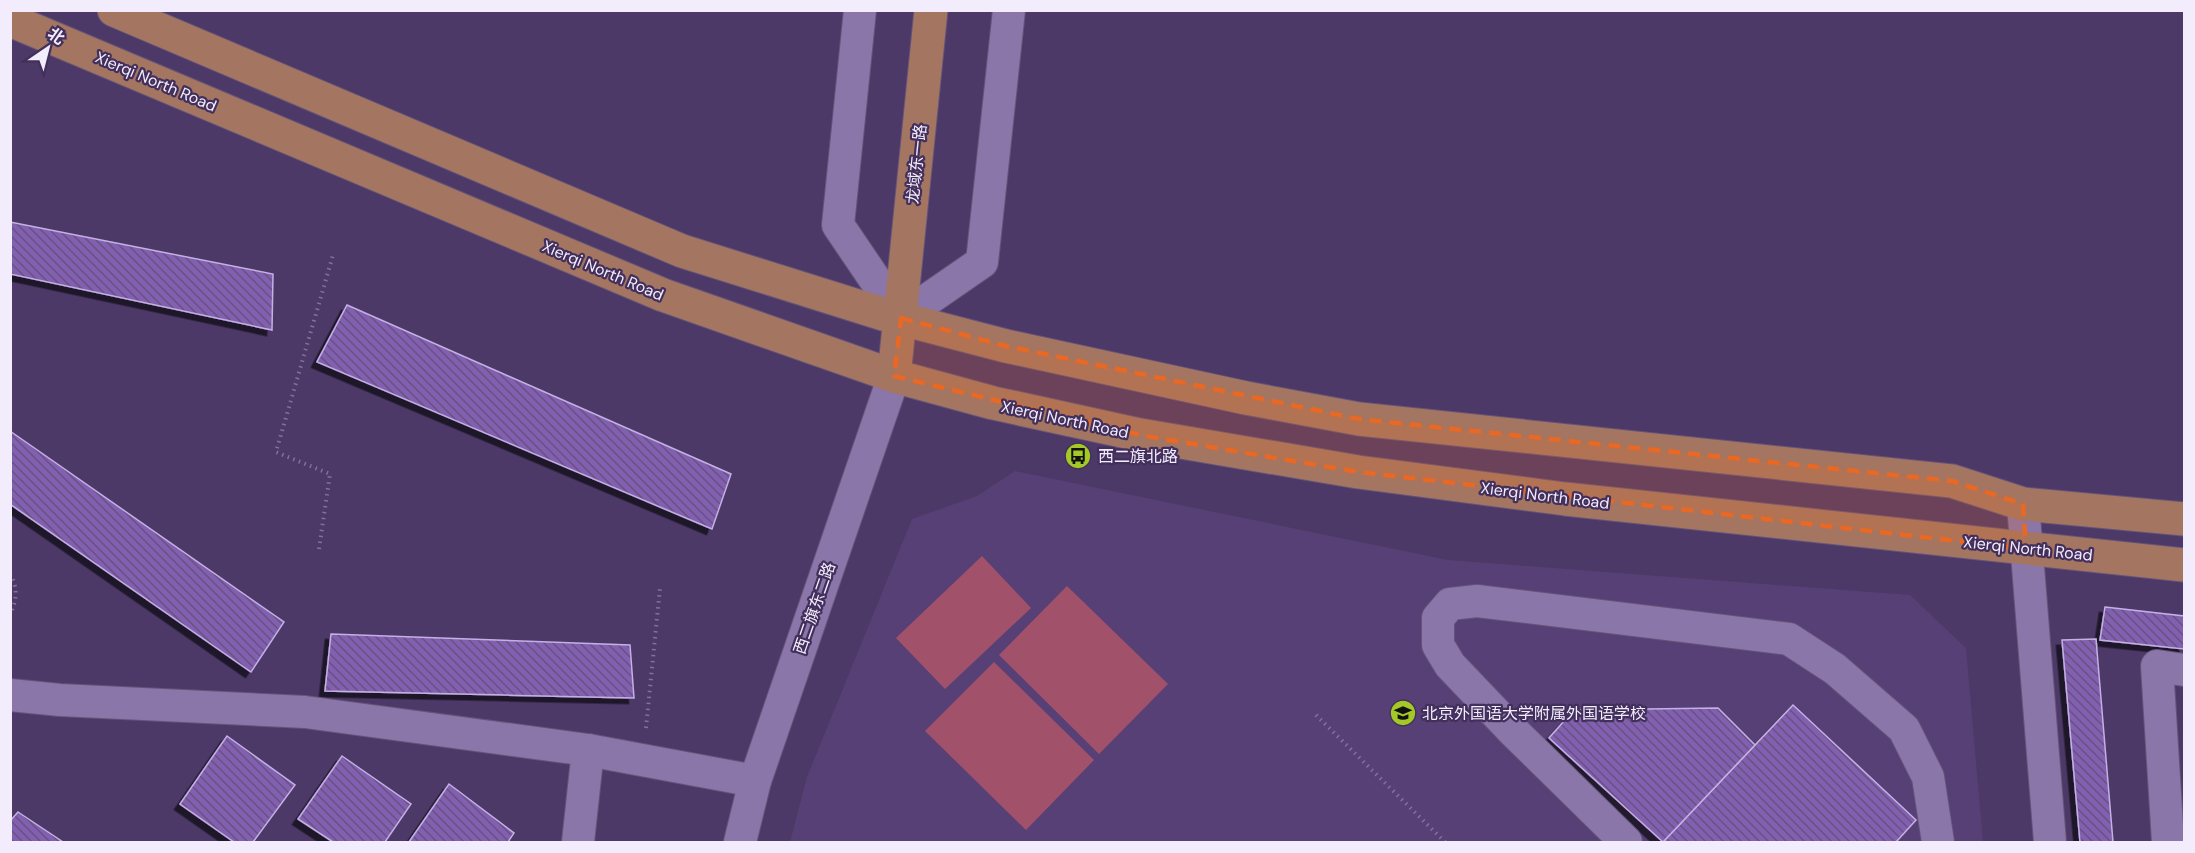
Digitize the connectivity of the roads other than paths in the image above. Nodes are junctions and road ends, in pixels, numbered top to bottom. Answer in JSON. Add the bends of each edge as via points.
{"nodes":[{"id":1,"x":114,"y":10,"type":"edge"},
{"id":2,"x":860,"y":10,"type":"edge"},
{"id":3,"x":932,"y":10,"type":"edge"},
{"id":4,"x":1009,"y":10,"type":"edge"},
{"id":5,"x":10,"y":20,"type":"edge"},
{"id":6,"x":901,"y":318,"type":"junction"},
{"id":7,"x":894,"y":376,"type":"junction"},
{"id":8,"x":2023,"y":504,"type":"junction"},
{"id":9,"x":2184,"y":519,"type":"edge"},
{"id":10,"x":2026,"y":549,"type":"junction"},
{"id":11,"x":2184,"y":565,"type":"edge"},
{"id":12,"x":2184,"y":670,"type":"edge"},
{"id":13,"x":10,"y":695,"type":"edge"},
{"id":14,"x":588,"y":750,"type":"junction"},
{"id":15,"x":755,"y":781,"type":"junction"},
{"id":16,"x":2175,"y":812,"type":"edge"},
{"id":17,"x":578,"y":843,"type":"edge"},
{"id":18,"x":740,"y":843,"type":"edge"},
{"id":19,"x":1626,"y":843,"type":"edge"},
{"id":20,"x":1938,"y":843,"type":"edge"},
{"id":21,"x":2050,"y":843,"type":"edge"},
{"id":22,"x":2168,"y":843,"type":"edge"}],
"edges":[{"from":1,"to":6,"type":"main road","via":[[682,251]]},
{"from":2,"to":6,"type":"street","via":[[838,225]]},
{"from":3,"to":6,"type":"main road","name":"龙域东一路"},
{"from":4,"to":6,"type":"street","via":[[982,262]]},
{"from":5,"to":7,"type":"main road","name":"Xierqi North Road","via":[[663,295]]},
{"from":6,"to":7,"type":"main road","name":"龙域东一路"},
{"from":6,"to":8,"type":"main road","via":[[1006,346],[1359,419],[1952,481]]},
{"from":7,"to":10,"type":"main road","name":"Xierqi North Road","via":[[993,403],[1140,435],[1358,472],[1565,499]]},
{"from":7,"to":15,"type":"street","name":"西二旗东二路"},
{"from":8,"to":9,"type":"main road"},
{"from":8,"to":10,"type":"street"},
{"from":10,"to":11,"type":"main road","name":"Xierqi North Road"},
{"from":10,"to":21,"type":"street"},
{"from":12,"to":16,"type":"street","via":[[2157,666]]},
{"from":13,"to":14,"type":"street","via":[[305,712]]},
{"from":14,"to":15,"type":"street"},
{"from":14,"to":17,"type":"street"},
{"from":15,"to":18,"type":"street","name":"西二旗东二路"},
{"from":16,"to":22,"type":"street"},
{"from":19,"to":20,"type":"street","via":[[1450,664],[1438,645],[1438,618],[1450,604],[1477,601],[1789,639],[1835,669],[1904,729],[1928,777]]}]}
